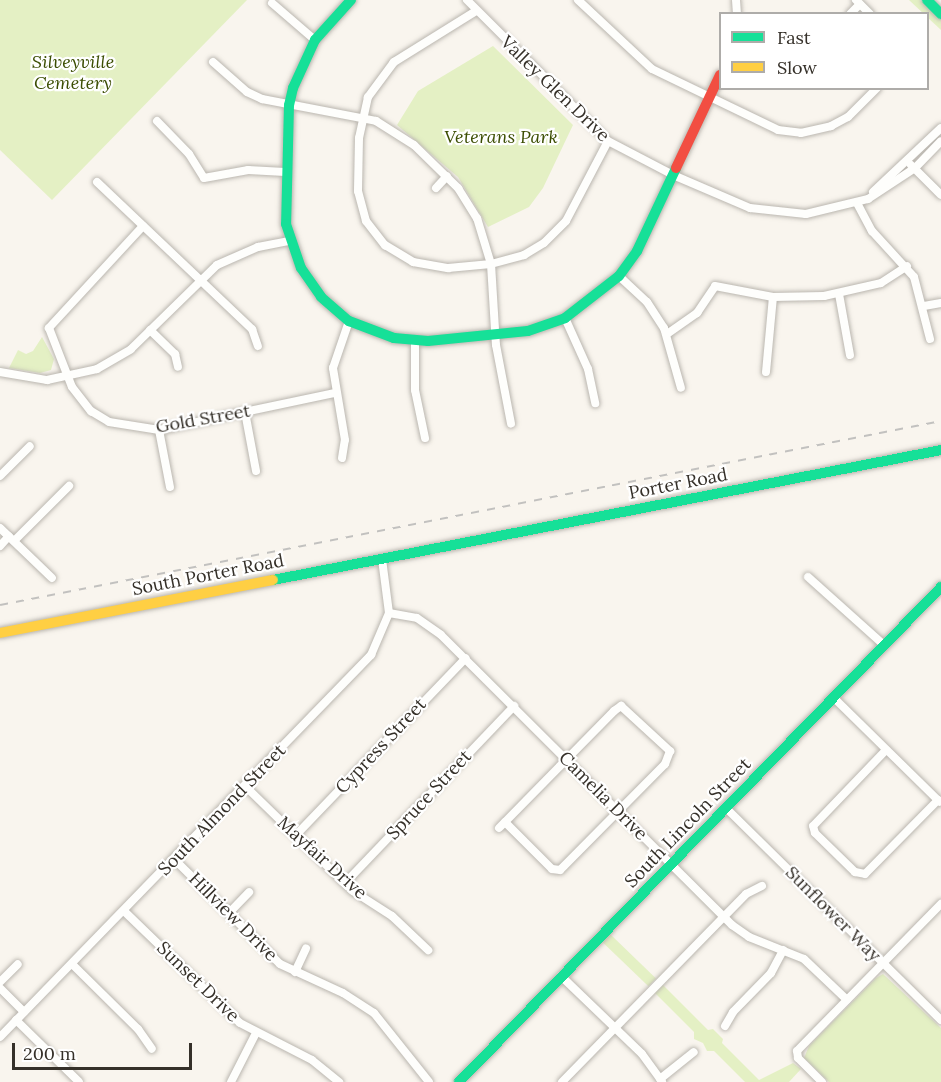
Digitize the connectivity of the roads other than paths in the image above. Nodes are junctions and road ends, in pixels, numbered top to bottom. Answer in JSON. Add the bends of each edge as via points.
{"nodes":[{"id":1,"x":351,"y":0,"type":"edge"},
{"id":2,"x":467,"y":0,"type":"edge"},
{"id":3,"x":578,"y":0,"type":"edge"},
{"id":4,"x":927,"y":0,"type":"edge"},
{"id":5,"x":272,"y":3,"type":"dead end"},
{"id":6,"x":476,"y":11,"type":"junction"},
{"id":7,"x":941,"y":14,"type":"edge"},
{"id":8,"x":315,"y":40,"type":"junction"},
{"id":9,"x":213,"y":62,"type":"dead end"},
{"id":10,"x":719,"y":77,"type":"edge"},
{"id":11,"x":875,"y":90,"type":"edge"},
{"id":12,"x":709,"y":99,"type":"junction"},
{"id":13,"x":289,"y":105,"type":"junction"},
{"id":14,"x":363,"y":117,"type":"junction"},
{"id":15,"x":157,"y":121,"type":"dead end"},
{"id":16,"x":941,"y":128,"type":"edge"},
{"id":17,"x":608,"y":141,"type":"junction"},
{"id":18,"x":941,"y":141,"type":"edge"},
{"id":19,"x":908,"y":162,"type":"junction"},
{"id":20,"x":915,"y":168,"type":"junction"},
{"id":21,"x":285,"y":172,"type":"junction"},
{"id":22,"x":673,"y":175,"type":"junction"},
{"id":23,"x":447,"y":176,"type":"junction"},
{"id":24,"x":97,"y":182,"type":"dead end"},
{"id":25,"x":436,"y":188,"type":"dead end"},
{"id":26,"x":941,"y":195,"type":"edge"},
{"id":27,"x":857,"y":203,"type":"junction"},
{"id":28,"x":143,"y":226,"type":"junction"},
{"id":29,"x":289,"y":241,"type":"junction"},
{"id":30,"x":491,"y":264,"type":"junction"},
{"id":31,"x":907,"y":266,"type":"junction"},
{"id":32,"x":619,"y":276,"type":"junction"},
{"id":33,"x":200,"y":279,"type":"junction"},
{"id":34,"x":839,"y":294,"type":"junction"},
{"id":35,"x":773,"y":297,"type":"junction"},
{"id":36,"x":941,"y":303,"type":"edge"},
{"id":37,"x":924,"y":306,"type":"junction"},
{"id":38,"x":565,"y":318,"type":"junction"},
{"id":39,"x":349,"y":321,"type":"junction"},
{"id":40,"x":150,"y":330,"type":"junction"},
{"id":41,"x":667,"y":334,"type":"junction"},
{"id":42,"x":496,"y":336,"type":"junction"},
{"id":43,"x":930,"y":339,"type":"dead end"},
{"id":44,"x":415,"y":341,"type":"junction"},
{"id":45,"x":258,"y":346,"type":"dead end"},
{"id":46,"x":850,"y":355,"type":"dead end"},
{"id":47,"x":178,"y":366,"type":"dead end"},
{"id":48,"x":0,"y":372,"type":"edge"},
{"id":49,"x":766,"y":372,"type":"dead end"},
{"id":50,"x":68,"y":378,"type":"junction"},
{"id":51,"x":681,"y":388,"type":"dead end"},
{"id":52,"x":335,"y":393,"type":"junction"},
{"id":53,"x":595,"y":403,"type":"dead end"},
{"id":54,"x":245,"y":412,"type":"junction"},
{"id":55,"x":511,"y":424,"type":"dead end"},
{"id":56,"x":159,"y":430,"type":"junction"},
{"id":57,"x":425,"y":438,"type":"dead end"},
{"id":58,"x":30,"y":446,"type":"dead end"},
{"id":59,"x":941,"y":450,"type":"edge"},
{"id":60,"x":342,"y":458,"type":"dead end"},
{"id":61,"x":256,"y":471,"type":"dead end"},
{"id":62,"x":0,"y":476,"type":"edge"},
{"id":63,"x":69,"y":486,"type":"dead end"},
{"id":64,"x":170,"y":487,"type":"dead end"},
{"id":65,"x":0,"y":528,"type":"edge"},
{"id":66,"x":12,"y":539,"type":"junction"},
{"id":67,"x":0,"y":546,"type":"edge"},
{"id":68,"x":422,"y":550,"type":"joint"},
{"id":69,"x":382,"y":559,"type":"junction"},
{"id":70,"x":808,"y":577,"type":"dead end"},
{"id":71,"x":52,"y":578,"type":"dead end"},
{"id":72,"x":941,"y":587,"type":"edge"},
{"id":73,"x":389,"y":613,"type":"junction"},
{"id":74,"x":0,"y":633,"type":"edge"},
{"id":75,"x":884,"y":645,"type":"junction"},
{"id":76,"x":466,"y":658,"type":"junction"},
{"id":77,"x":834,"y":698,"type":"junction"},
{"id":78,"x":514,"y":706,"type":"junction"},
{"id":79,"x":886,"y":750,"type":"junction"},
{"id":80,"x":567,"y":759,"type":"junction"},
{"id":81,"x":245,"y":786,"type":"junction"},
{"id":82,"x":940,"y":801,"type":"edge"},
{"id":83,"x":726,"y":808,"type":"junction"},
{"id":84,"x":620,"y":810,"type":"junction"},
{"id":85,"x":296,"y":835,"type":"junction"},
{"id":86,"x":174,"y":859,"type":"junction"},
{"id":87,"x":670,"y":864,"type":"junction"},
{"id":88,"x":345,"y":883,"type":"junction"},
{"id":89,"x":762,"y":886,"type":"dead end"},
{"id":90,"x":249,"y":892,"type":"dead end"},
{"id":91,"x":941,"y":904,"type":"edge"},
{"id":92,"x":124,"y":910,"type":"junction"},
{"id":93,"x":229,"y":913,"type":"junction"},
{"id":94,"x":724,"y":916,"type":"junction"},
{"id":95,"x":306,"y":948,"type":"dead end"},
{"id":96,"x":428,"y":950,"type":"dead end"},
{"id":97,"x":783,"y":950,"type":"junction"},
{"id":98,"x":72,"y":963,"type":"junction"},
{"id":99,"x":883,"y":963,"type":"junction"},
{"id":100,"x":18,"y":964,"type":"dead end"},
{"id":101,"x":295,"y":972,"type":"junction"},
{"id":102,"x":561,"y":976,"type":"junction"},
{"id":103,"x":0,"y":982,"type":"edge"},
{"id":104,"x":0,"y":988,"type":"edge"},
{"id":105,"x":847,"y":1000,"type":"junction"},
{"id":106,"x":24,"y":1012,"type":"junction"},
{"id":107,"x":16,"y":1020,"type":"junction"},
{"id":108,"x":941,"y":1020,"type":"edge"},
{"id":109,"x":725,"y":1026,"type":"dead end"},
{"id":110,"x":614,"y":1028,"type":"junction"},
{"id":111,"x":256,"y":1033,"type":"junction"},
{"id":112,"x":0,"y":1036,"type":"edge"},
{"id":113,"x":152,"y":1049,"type":"dead end"},
{"id":114,"x":694,"y":1052,"type":"dead end"},
{"id":115,"x":661,"y":1081,"type":"edge"},
{"id":116,"x":79,"y":1082,"type":"edge"},
{"id":117,"x":231,"y":1082,"type":"edge"},
{"id":118,"x":339,"y":1082,"type":"edge"},
{"id":119,"x":429,"y":1082,"type":"edge"},
{"id":120,"x":459,"y":1082,"type":"edge"},
{"id":121,"x":562,"y":1082,"type":"edge"},
{"id":122,"x":822,"y":1082,"type":"edge"}],
"edges":[{"from":1,"to":8,"type":"street"},
{"from":2,"to":6,"type":"street","name":"Valley Glen Drive"},
{"from":3,"to":12,"type":"street","via":[[652,69]]},
{"from":4,"to":7,"type":"street"},
{"from":5,"to":8,"type":"street"},
{"from":6,"to":14,"type":"street","via":[[394,62],[373,88]]},
{"from":6,"to":17,"type":"street","name":"Valley Glen Drive"},
{"from":8,"to":13,"type":"street"},
{"from":9,"to":13,"type":"street","via":[[247,92]]},
{"from":10,"to":12,"type":"street"},
{"from":11,"to":12,"type":"street","via":[[840,122],[801,133],[764,125]]},
{"from":12,"to":22,"type":"street"},
{"from":13,"to":14,"type":"street"},
{"from":13,"to":21,"type":"street"},
{"from":14,"to":23,"type":"street","via":[[408,140]]},
{"from":14,"to":30,"type":"street","via":[[358,191],[361,208],[374,234],[398,255],[413,262],[448,268]]},
{"from":15,"to":21,"type":"street","via":[[189,154],[204,178],[239,171]]},
{"from":16,"to":19,"type":"street","name":"Valley Glen Drive"},
{"from":17,"to":22,"type":"street","name":"Valley Glen Drive"},
{"from":17,"to":30,"type":"street","via":[[570,215],[554,235],[524,255]]},
{"from":18,"to":20,"type":"street","name":"Valley Glen Drive"},
{"from":19,"to":20,"type":"street"},
{"from":19,"to":27,"type":"street","name":"Valley Glen Drive"},
{"from":20,"to":26,"type":"street"},
{"from":20,"to":27,"type":"street","name":"Valley Glen Drive"},
{"from":21,"to":29,"type":"street"},
{"from":22,"to":27,"type":"street","name":"Valley Glen Drive","via":[[735,204],[765,212],[806,214]]},
{"from":22,"to":32,"type":"street","via":[[637,251]]},
{"from":23,"to":25,"type":"street"},
{"from":23,"to":30,"type":"street","via":[[477,218]]},
{"from":24,"to":28,"type":"street"},
{"from":27,"to":31,"type":"street","via":[[872,231]]},
{"from":28,"to":33,"type":"street"},
{"from":28,"to":50,"type":"street","name":"Gold Street","via":[[49,328]]},
{"from":29,"to":33,"type":"street","via":[[236,255]]},
{"from":29,"to":39,"type":"street","via":[[311,285]]},
{"from":30,"to":42,"type":"street"},
{"from":31,"to":34,"type":"street","via":[[881,283]]},
{"from":31,"to":37,"type":"street"},
{"from":32,"to":38,"type":"street"},
{"from":32,"to":41,"type":"street","via":[[647,302]]},
{"from":33,"to":40,"type":"street"},
{"from":33,"to":45,"type":"street","via":[[252,328]]},
{"from":34,"to":35,"type":"street"},
{"from":34,"to":46,"type":"street"},
{"from":35,"to":41,"type":"street","via":[[715,286],[697,313]]},
{"from":35,"to":49,"type":"street"},
{"from":36,"to":37,"type":"street"},
{"from":37,"to":43,"type":"street"},
{"from":38,"to":42,"type":"street","via":[[528,331]]},
{"from":38,"to":53,"type":"street","via":[[588,369]]},
{"from":39,"to":44,"type":"street","via":[[394,338]]},
{"from":39,"to":52,"type":"street","via":[[333,368]]},
{"from":40,"to":47,"type":"street","via":[[175,354]]},
{"from":40,"to":50,"type":"street","via":[[114,361]]},
{"from":41,"to":51,"type":"street"},
{"from":42,"to":44,"type":"street"},
{"from":42,"to":55,"type":"street"},
{"from":44,"to":57,"type":"street","via":[[415,390]]},
{"from":48,"to":50,"type":"street","via":[[30,379]]},
{"from":50,"to":56,"type":"street","name":"Gold Street","via":[[91,411],[109,422]]},
{"from":52,"to":54,"type":"street","name":"Gold Street"},
{"from":52,"to":60,"type":"street","via":[[345,440]]},
{"from":54,"to":56,"type":"street","name":"Gold Street"},
{"from":54,"to":61,"type":"street"},
{"from":56,"to":64,"type":"street"},
{"from":58,"to":62,"type":"street"},
{"from":59,"to":68,"type":"street","name":"Porter Road"},
{"from":63,"to":66,"type":"street"},
{"from":65,"to":66,"type":"street"},
{"from":66,"to":67,"type":"street"},
{"from":66,"to":71,"type":"street"},
{"from":68,"to":69,"type":"street","name":"South Porter Road"},
{"from":69,"to":73,"type":"street"},
{"from":69,"to":74,"type":"street","name":"South Porter Road"},
{"from":70,"to":75,"type":"street"},
{"from":72,"to":75,"type":"street","name":"South Lincoln Street"},
{"from":73,"to":76,"type":"street","name":"Camelia Drive","via":[[425,623]]},
{"from":73,"to":81,"type":"street","name":"South Almond Street","via":[[371,655]]},
{"from":75,"to":77,"type":"street","name":"South Lincoln Street"},
{"from":76,"to":78,"type":"street","name":"Camelia Drive"},
{"from":76,"to":85,"type":"street","name":"Cypress Street"},
{"from":77,"to":79,"type":"street"},
{"from":77,"to":83,"type":"street","name":"South Lincoln Street"},
{"from":78,"to":80,"type":"street","name":"Camelia Drive"},
{"from":78,"to":88,"type":"street","name":"Spruce Street"},
{"from":79,"to":82,"type":"street"},
{"from":79,"to":82,"type":"street","via":[[813,828],[863,875]]},
{"from":80,"to":84,"type":"street","name":"Camelia Drive"},
{"from":80,"to":84,"type":"street","via":[[621,706],[671,755]]},
{"from":80,"to":84,"type":"street","via":[[502,825],[557,871]]},
{"from":81,"to":85,"type":"street","name":"Mayfair Drive"},
{"from":81,"to":86,"type":"street","name":"South Almond Street"},
{"from":83,"to":87,"type":"street","name":"South Lincoln Street"},
{"from":83,"to":99,"type":"street","name":"Sunflower Way"},
{"from":84,"to":87,"type":"street","name":"Camelia Drive"},
{"from":85,"to":88,"type":"street","name":"Mayfair Drive"},
{"from":86,"to":92,"type":"street","name":"South Almond Street"},
{"from":86,"to":93,"type":"street","name":"Hillview Drive"},
{"from":87,"to":94,"type":"street","name":"Camelia Drive"},
{"from":87,"to":102,"type":"street","name":"South Lincoln Street"},
{"from":88,"to":96,"type":"street","name":"Mayfair Drive","via":[[392,916]]},
{"from":89,"to":94,"type":"street","via":[[746,894]]},
{"from":90,"to":93,"type":"street"},
{"from":91,"to":99,"type":"street"},
{"from":92,"to":98,"type":"street","name":"South Almond Street"},
{"from":92,"to":111,"type":"street","name":"Sunset Drive","via":[[231,1016]]},
{"from":93,"to":101,"type":"street","name":"Hillview Drive","via":[[280,964]]},
{"from":94,"to":97,"type":"street","name":"Camelia Drive","via":[[749,937]]},
{"from":94,"to":110,"type":"street"},
{"from":95,"to":101,"type":"street"},
{"from":97,"to":105,"type":"street","name":"Camelia Drive","via":[[804,959]]},
{"from":97,"to":109,"type":"street","via":[[771,973],[733,1012]]},
{"from":98,"to":106,"type":"street","name":"South Almond Street"},
{"from":98,"to":113,"type":"street","via":[[138,1029]]},
{"from":99,"to":105,"type":"street"},
{"from":99,"to":108,"type":"street","name":"Sunflower Way"},
{"from":100,"to":103,"type":"street"},
{"from":101,"to":119,"type":"street","name":"Hillview Drive","via":[[343,993],[374,1013]]},
{"from":102,"to":110,"type":"street"},
{"from":102,"to":120,"type":"street","name":"South Lincoln Street"},
{"from":104,"to":106,"type":"street"},
{"from":105,"to":122,"type":"street","via":[[796,1055]]},
{"from":106,"to":107,"type":"street","name":"South Almond Street"},
{"from":107,"to":112,"type":"street","name":"South Almond Street"},
{"from":107,"to":116,"type":"street"},
{"from":110,"to":115,"type":"street","via":[[642,1054]]},
{"from":110,"to":121,"type":"street"},
{"from":111,"to":117,"type":"street"},
{"from":111,"to":118,"type":"street","name":"Sunset Drive","via":[[312,1060]]},
{"from":114,"to":115,"type":"street"}]}
